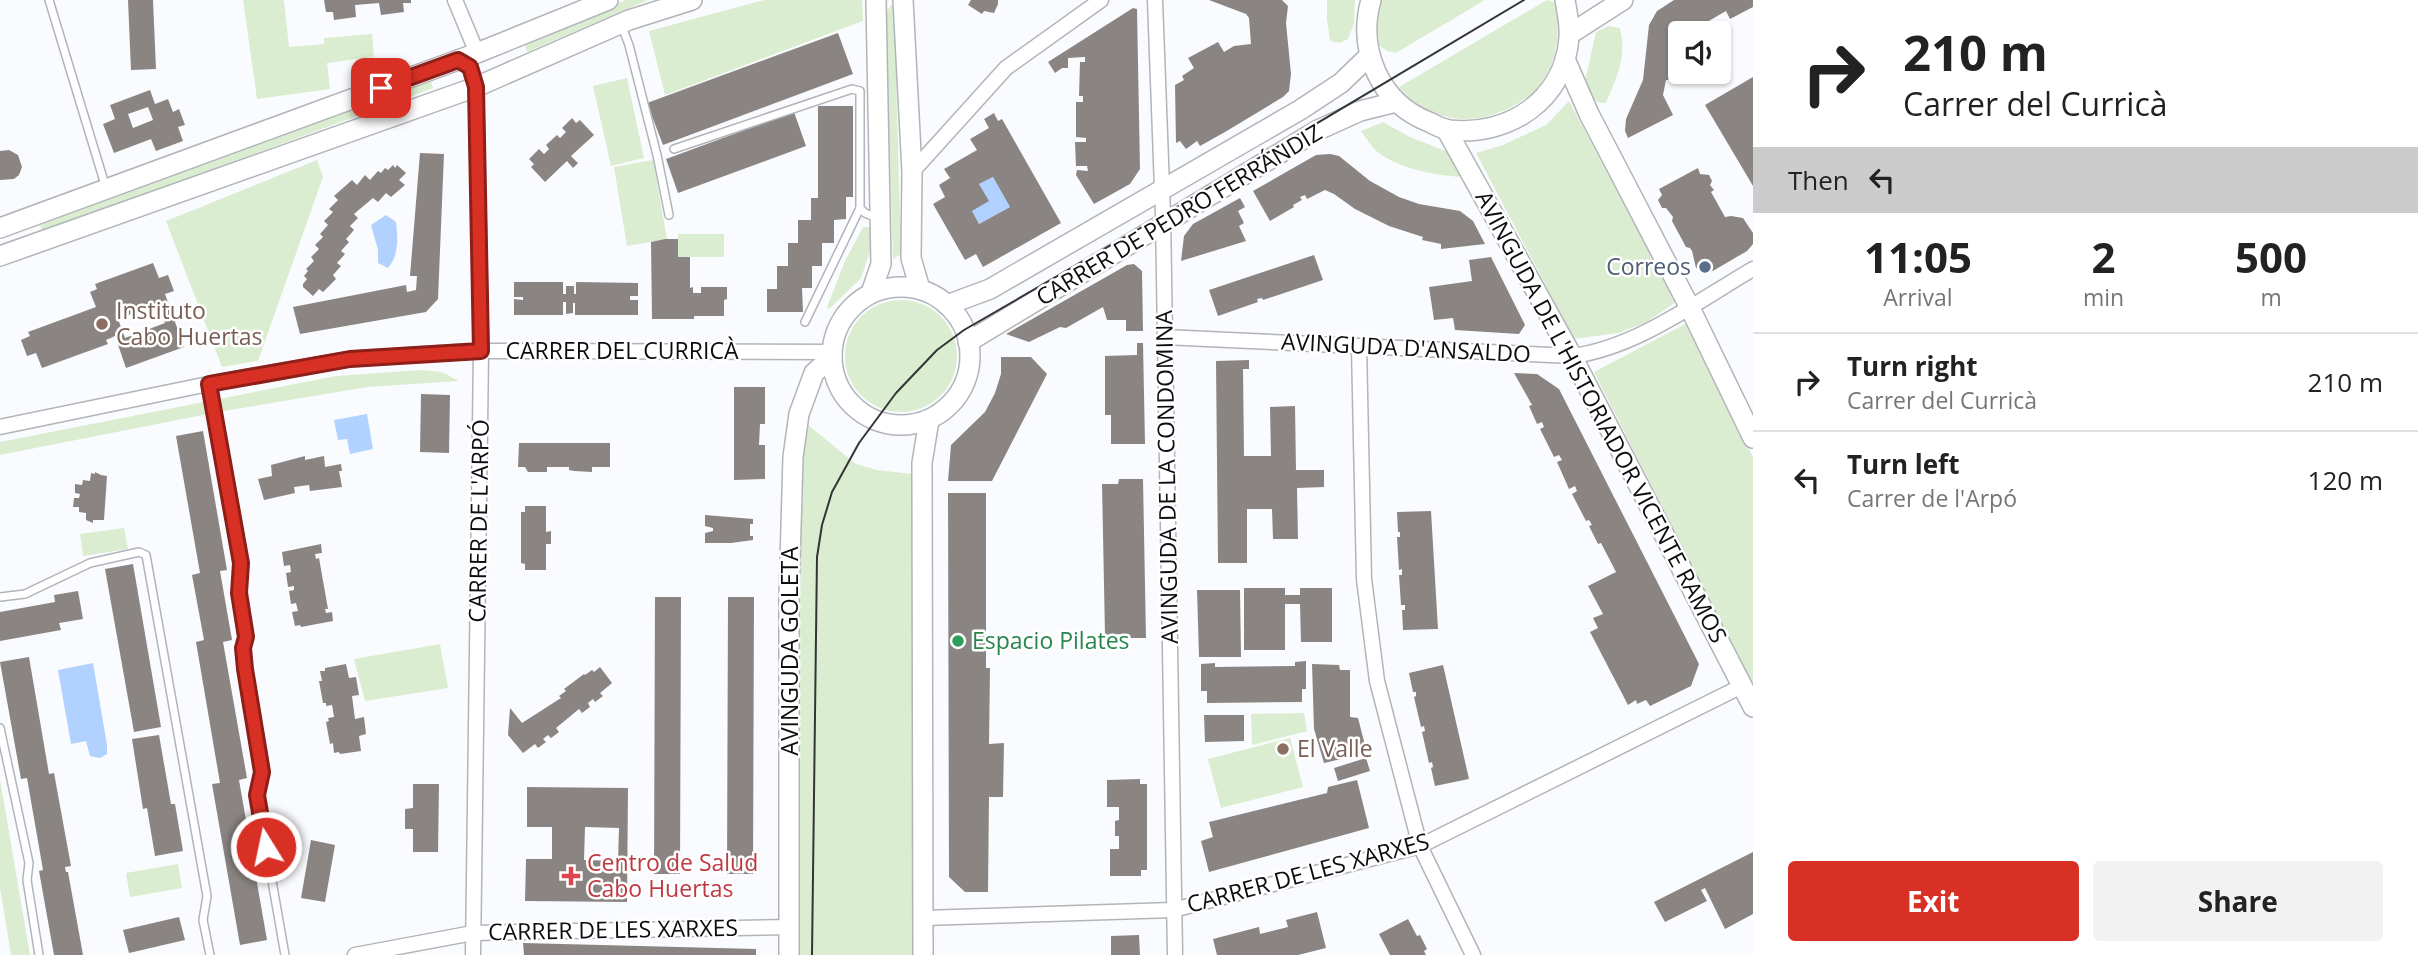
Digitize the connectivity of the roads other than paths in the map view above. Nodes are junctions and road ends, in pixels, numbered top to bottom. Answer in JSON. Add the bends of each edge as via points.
{"nodes":[{"id":1,"x":49,"y":0,"type":"edge"},
{"id":2,"x":455,"y":0,"type":"edge"},
{"id":3,"x":608,"y":0,"type":"edge"},
{"id":4,"x":692,"y":0,"type":"edge"},
{"id":5,"x":876,"y":0,"type":"edge"},
{"id":6,"x":902,"y":0,"type":"edge"},
{"id":7,"x":1101,"y":0,"type":"edge"},
{"id":8,"x":1155,"y":0,"type":"edge"},
{"id":9,"x":1371,"y":0,"type":"edge"},
{"id":10,"x":1565,"y":0,"type":"edge"},
{"id":11,"x":1623,"y":0,"type":"edge"},
{"id":12,"x":620,"y":24,"type":"junction"},
{"id":13,"x":1570,"y":34,"type":"junction"},
{"id":14,"x":477,"y":53,"type":"junction"},
{"id":15,"x":1369,"y":56,"type":"junction"},
{"id":16,"x":1565,"y":59,"type":"junction"},
{"id":17,"x":458,"y":60,"type":"junction"},
{"id":18,"x":476,"y":87,"type":"junction"},
{"id":19,"x":1396,"y":102,"type":"junction"},
{"id":20,"x":1446,"y":129,"type":"junction"},
{"id":21,"x":674,"y":149,"type":"dead end"},
{"id":22,"x":912,"y":172,"type":"junction"},
{"id":23,"x":106,"y":189,"type":"junction"},
{"id":24,"x":1162,"y":189,"type":"junction"},
{"id":25,"x":860,"y":208,"type":"junction"},
{"id":26,"x":669,"y":215,"type":"dead end"},
{"id":27,"x":880,"y":219,"type":"junction"},
{"id":28,"x":1163,"y":224,"type":"junction"},
{"id":29,"x":0,"y":228,"type":"edge"},
{"id":30,"x":0,"y":256,"type":"edge"},
{"id":31,"x":1753,"y":269,"type":"edge"},
{"id":32,"x":920,"y":289,"type":"junction"},
{"id":33,"x":871,"y":293,"type":"junction"},
{"id":34,"x":947,"y":305,"type":"junction"},
{"id":35,"x":1689,"y":306,"type":"junction"},
{"id":36,"x":805,"y":322,"type":"dead end"},
{"id":37,"x":1164,"y":337,"type":"junction"},
{"id":38,"x":968,"y":342,"type":"junction"},
{"id":39,"x":1359,"y":346,"type":"junction"},
{"id":40,"x":481,"y":351,"type":"junction"},
{"id":41,"x":832,"y":355,"type":"junction"},
{"id":42,"x":1572,"y":356,"type":"junction"},
{"id":43,"x":209,"y":384,"type":"junction"},
{"id":44,"x":929,"y":420,"type":"junction"},
{"id":45,"x":0,"y":427,"type":"edge"},
{"id":46,"x":1753,"y":438,"type":"edge"},
{"id":47,"x":0,"y":597,"type":"edge"},
{"id":48,"x":1742,"y":686,"type":"junction"},
{"id":49,"x":1753,"y":707,"type":"edge"},
{"id":50,"x":0,"y":728,"type":"edge"},
{"id":51,"x":1420,"y":846,"type":"junction"},
{"id":52,"x":1172,"y":910,"type":"junction"},
{"id":53,"x":923,"y":918,"type":"junction"},
{"id":54,"x":789,"y":927,"type":"junction"},
{"id":55,"x":473,"y":933,"type":"junction"},
{"id":56,"x":39,"y":955,"type":"edge"},
{"id":57,"x":209,"y":955,"type":"edge"},
{"id":58,"x":285,"y":955,"type":"edge"},
{"id":59,"x":355,"y":955,"type":"edge"},
{"id":60,"x":473,"y":955,"type":"edge"},
{"id":61,"x":789,"y":955,"type":"edge"},
{"id":62,"x":923,"y":955,"type":"edge"},
{"id":63,"x":1175,"y":955,"type":"edge"},
{"id":64,"x":1472,"y":955,"type":"edge"}],
"edges":[{"from":1,"to":23,"type":"lane"},
{"from":2,"to":14,"type":"street"},
{"from":3,"to":14,"type":"street"},
{"from":4,"to":12,"type":"street"},
{"from":5,"to":27,"type":"street"},
{"from":6,"to":22,"type":"street"},
{"from":7,"to":22,"type":"street","via":[[1006,68]]},
{"from":8,"to":24,"type":"street","name":"AVINGUDA DE LA CONDOMINA"},
{"from":9,"to":15,"type":"street","via":[[1366,39]]},
{"from":10,"to":13,"type":"street"},
{"from":11,"to":13,"type":"street"},
{"from":12,"to":18,"type":"street"},
{"from":12,"to":26,"type":"lane"},
{"from":13,"to":16,"type":"street"},
{"from":14,"to":17,"type":"street"},
{"from":15,"to":19,"type":"street"},
{"from":15,"to":24,"type":"street","name":"CARRER DE PEDRO FERRÁNDIZ","via":[[1300,110]]},
{"from":16,"to":20,"type":"street","via":[[1554,83],[1531,109],[1504,125],[1480,131]]},
{"from":16,"to":35,"type":"street"},
{"from":17,"to":18,"type":"street","via":[[470,67]]},
{"from":17,"to":23,"type":"street"},
{"from":18,"to":30,"type":"street"},
{"from":18,"to":40,"type":"street","name":"CARRER DE L'ARPÓ"},
{"from":19,"to":20,"type":"street","via":[[1415,117]]},
{"from":19,"to":28,"type":"street","name":"CARRER DE PEDRO FERRÁNDIZ","via":[[1360,111],[1318,130]]},
{"from":20,"to":42,"type":"street","name":"AVINGUDA DE L'HISTORIADOR VICENTE RAMOS"},
{"from":21,"to":25,"type":"lane","via":[[852,89],[860,91]]},
{"from":22,"to":32,"type":"street","via":[[911,258]]},
{"from":23,"to":29,"type":"street"},
{"from":24,"to":28,"type":"street","name":"AVINGUDA DE LA CONDOMINA"},
{"from":24,"to":34,"type":"street","name":"CARRER DE PEDRO FERRÁNDIZ","via":[[990,289]]},
{"from":25,"to":27,"type":"lane"},
{"from":25,"to":36,"type":"lane"},
{"from":27,"to":33,"type":"street","via":[[881,264]]},
{"from":28,"to":37,"type":"street","name":"AVINGUDA DE LA CONDOMINA"},
{"from":28,"to":38,"type":"street","name":"CARRER DE PEDRO FERRÁNDIZ"},
{"from":31,"to":35,"type":"street","name":"AVINGUDA D'ANSALDO"},
{"from":32,"to":33,"type":"street","via":[[895,287]]},
{"from":32,"to":34,"type":"street"},
{"from":33,"to":41,"type":"street","via":[[848,311],[836,330]]},
{"from":34,"to":38,"type":"street","via":[[962,324]]},
{"from":35,"to":42,"type":"street","name":"AVINGUDA D'ANSALDO","via":[[1632,340]]},
{"from":35,"to":46,"type":"street"},
{"from":37,"to":39,"type":"street","name":"AVINGUDA D'ANSALDO"},
{"from":37,"to":52,"type":"street","name":"AVINGUDA DE LA CONDOMINA"},
{"from":38,"to":44,"type":"street","via":[[963,383],[942,413]]},
{"from":39,"to":42,"type":"street","name":"AVINGUDA D'ANSALDO"},
{"from":39,"to":51,"type":"street","via":[[1366,592],[1377,681]]},
{"from":40,"to":41,"type":"street","name":"CARRER DEL CURRICÀ"},
{"from":40,"to":43,"type":"street","name":"CARRER DEL CURRICÀ","via":[[350,359]]},
{"from":40,"to":55,"type":"street","name":"CARRER DE L'ARPÓ"},
{"from":41,"to":44,"type":"street","via":[[838,383],[866,415],[909,426]]},
{"from":41,"to":54,"type":"street","name":"AVINGUDA GOLETA","via":[[814,373],[799,414],[793,457]]},
{"from":42,"to":48,"type":"street","name":"AVINGUDA DE L'HISTORIADOR VICENTE RAMOS"},
{"from":43,"to":45,"type":"street","name":"CARRER DEL CURRICÀ"},
{"from":43,"to":58,"type":"lane","via":[[241,563],[245,669],[262,772],[257,795]]},
{"from":44,"to":53,"type":"street","via":[[922,463]]},
{"from":47,"to":57,"type":"lane","via":[[25,594],[90,563],[139,552],[146,555],[206,896],[203,920]]},
{"from":48,"to":49,"type":"street","name":"AVINGUDA DE L'HISTORIADOR VICENTE RAMOS"},
{"from":48,"to":51,"type":"street","name":"CARRER DE LES XARXES"},
{"from":50,"to":56,"type":"lane","via":[[29,863],[26,880]]},
{"from":51,"to":52,"type":"street","name":"CARRER DE LES XARXES"},
{"from":51,"to":64,"type":"street"},
{"from":52,"to":53,"type":"street","name":"CARRER DE LES XARXES"},
{"from":52,"to":63,"type":"street","name":"AVINGUDA DE LA CONDOMINA"},
{"from":53,"to":62,"type":"street"},
{"from":54,"to":55,"type":"street","name":"CARRER DE LES XARXES"},
{"from":54,"to":61,"type":"street","name":"AVINGUDA GOLETA"},
{"from":55,"to":59,"type":"street","name":"CARRER DE LES XARXES"},
{"from":55,"to":60,"type":"street","name":"CARRER DE L'ARPÓ"}]}
